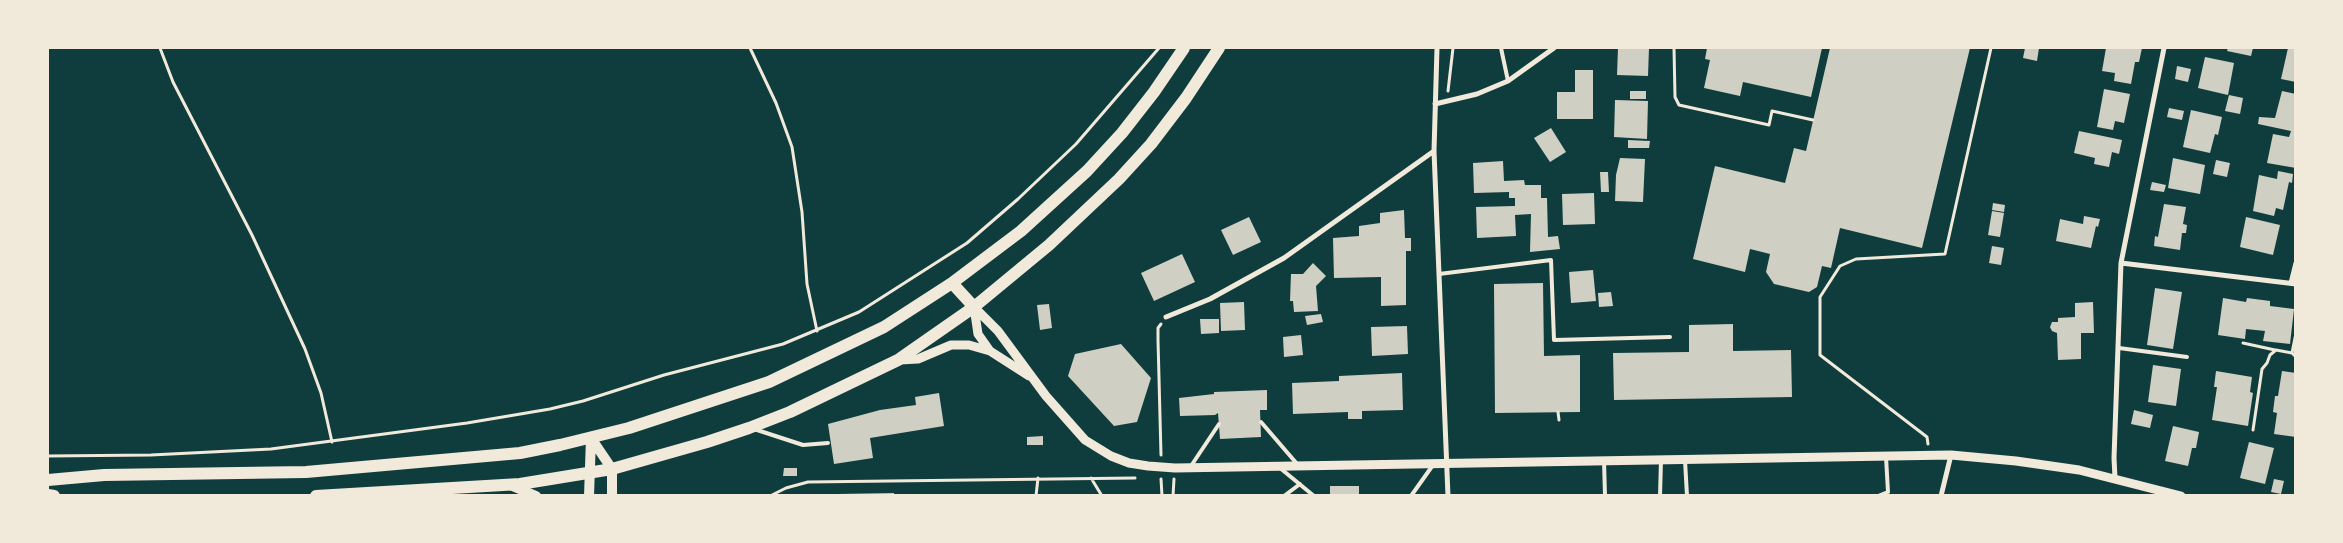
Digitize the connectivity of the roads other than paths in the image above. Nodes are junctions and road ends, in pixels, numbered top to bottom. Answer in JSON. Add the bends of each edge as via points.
{"nodes":[{"id":1,"x":1184,"y":48,"type":"edge"},
{"id":2,"x":1218,"y":48,"type":"edge"},
{"id":3,"x":1437,"y":48,"type":"edge"},
{"id":4,"x":1501,"y":48,"type":"edge"},
{"id":5,"x":1554,"y":48,"type":"edge"},
{"id":6,"x":2164,"y":48,"type":"edge"},
{"id":7,"x":1508,"y":81,"type":"junction"},
{"id":8,"x":1434,"y":104,"type":"junction"},
{"id":9,"x":1434,"y":151,"type":"junction"},
{"id":10,"x":2122,"y":263,"type":"junction"},
{"id":11,"x":2296,"y":263,"type":"edge"},
{"id":12,"x":1440,"y":274,"type":"junction"},
{"id":13,"x":952,"y":283,"type":"junction"},
{"id":14,"x":2293,"y":283,"type":"edge"},
{"id":15,"x":974,"y":307,"type":"junction"},
{"id":16,"x":1166,"y":317,"type":"road end"},
{"id":17,"x":1670,"y":337,"type":"dead end"},
{"id":18,"x":2119,"y":348,"type":"junction"},
{"id":19,"x":990,"y":351,"type":"junction"},
{"id":20,"x":2187,"y":357,"type":"dead end"},
{"id":21,"x":898,"y":360,"type":"junction"},
{"id":22,"x":1032,"y":378,"type":"junction"},
{"id":23,"x":1261,"y":422,"type":"dead end"},
{"id":24,"x":1219,"y":424,"type":"dead end"},
{"id":25,"x":749,"y":428,"type":"junction"},
{"id":26,"x":591,"y":438,"type":"junction"},
{"id":27,"x":828,"y":443,"type":"dead end"},
{"id":28,"x":1886,"y":455,"type":"junction"},
{"id":29,"x":1951,"y":455,"type":"junction"},
{"id":30,"x":1685,"y":458,"type":"junction"},
{"id":31,"x":1661,"y":460,"type":"junction"},
{"id":32,"x":1604,"y":461,"type":"junction"},
{"id":33,"x":1434,"y":463,"type":"junction"},
{"id":34,"x":1447,"y":463,"type":"junction"},
{"id":35,"x":1276,"y":465,"type":"junction"},
{"id":36,"x":1298,"y":465,"type":"junction"},
{"id":37,"x":1191,"y":467,"type":"junction"},
{"id":38,"x":612,"y":469,"type":"junction"},
{"id":39,"x":588,"y":473,"type":"junction"},
{"id":40,"x":2115,"y":478,"type":"junction"},
{"id":41,"x":48,"y":480,"type":"edge"},
{"id":42,"x":1300,"y":484,"type":"junction"},
{"id":43,"x":509,"y":485,"type":"junction"},
{"id":44,"x":1888,"y":492,"type":"junction"},
{"id":45,"x":48,"y":495,"type":"edge"},
{"id":46,"x":54,"y":496,"type":"edge"},
{"id":47,"x":316,"y":496,"type":"edge"},
{"id":48,"x":536,"y":496,"type":"edge"},
{"id":49,"x":588,"y":496,"type":"edge"},
{"id":50,"x":612,"y":496,"type":"edge"},
{"id":51,"x":1284,"y":496,"type":"edge"},
{"id":52,"x":1314,"y":496,"type":"edge"},
{"id":53,"x":1411,"y":496,"type":"edge"},
{"id":54,"x":1448,"y":496,"type":"edge"},
{"id":55,"x":1605,"y":496,"type":"edge"},
{"id":56,"x":1660,"y":496,"type":"edge"},
{"id":57,"x":1686,"y":496,"type":"edge"},
{"id":58,"x":1878,"y":496,"type":"edge"},
{"id":59,"x":1893,"y":496,"type":"edge"},
{"id":60,"x":1940,"y":496,"type":"edge"},
{"id":61,"x":2181,"y":496,"type":"edge"}],
"edges":[{"from":1,"to":13,"type":"main road","via":[[1122,133],[1087,171],[1021,231]]},
{"from":2,"to":15,"type":"main road","via":[[1186,98],[1119,179],[1049,245]]},
{"from":3,"to":8,"type":"street"},
{"from":4,"to":7,"type":"lane"},
{"from":5,"to":7,"type":"street"},
{"from":6,"to":10,"type":"street"},
{"from":7,"to":8,"type":"street","via":[[1477,94]]},
{"from":8,"to":9,"type":"street"},
{"from":9,"to":12,"type":"street"},
{"from":9,"to":16,"type":"street","via":[[1284,258],[1210,299]]},
{"from":10,"to":14,"type":"street"},
{"from":10,"to":18,"type":"street"},
{"from":11,"to":14,"type":"street"},
{"from":12,"to":17,"type":"lane","via":[[1551,260],[1554,340]]},
{"from":12,"to":34,"type":"street"},
{"from":13,"to":15,"type":"main road"},
{"from":13,"to":26,"type":"main road","via":[[884,327],[768,382]]},
{"from":15,"to":19,"type":"street","via":[[978,334]]},
{"from":15,"to":21,"type":"main road"},
{"from":15,"to":22,"type":"street","via":[[998,331]]},
{"from":18,"to":20,"type":"lane"},
{"from":18,"to":40,"type":"street"},
{"from":19,"to":21,"type":"street","via":[[969,345],[951,345],[918,359]]},
{"from":19,"to":22,"type":"street"},
{"from":21,"to":25,"type":"main road"},
{"from":22,"to":37,"type":"street","via":[[1085,440],[1111,456],[1148,466]]},
{"from":23,"to":36,"type":"lane"},
{"from":24,"to":37,"type":"lane"},
{"from":25,"to":27,"type":"lane","via":[[803,445]]},
{"from":25,"to":38,"type":"main road"},
{"from":26,"to":38,"type":"main road"},
{"from":26,"to":39,"type":"main road"},
{"from":26,"to":41,"type":"main road","via":[[520,452],[424,463],[306,472],[104,475]]},
{"from":28,"to":29,"type":"street"},
{"from":28,"to":30,"type":"street"},
{"from":28,"to":44,"type":"lane"},
{"from":29,"to":40,"type":"street","via":[[2025,462]]},
{"from":29,"to":60,"type":"street"},
{"from":30,"to":31,"type":"street"},
{"from":30,"to":57,"type":"lane"},
{"from":31,"to":32,"type":"street"},
{"from":31,"to":56,"type":"lane"},
{"from":32,"to":34,"type":"street"},
{"from":32,"to":55,"type":"lane"},
{"from":33,"to":34,"type":"street"},
{"from":33,"to":36,"type":"street"},
{"from":33,"to":53,"type":"lane"},
{"from":34,"to":54,"type":"street"},
{"from":35,"to":36,"type":"street"},
{"from":35,"to":37,"type":"street"},
{"from":35,"to":42,"type":"lane"},
{"from":38,"to":39,"type":"main road"},
{"from":38,"to":50,"type":"main road"},
{"from":39,"to":43,"type":"main road"},
{"from":39,"to":49,"type":"main road"},
{"from":40,"to":61,"type":"street"},
{"from":42,"to":51,"type":"lane"},
{"from":42,"to":52,"type":"lane"},
{"from":43,"to":47,"type":"main road"},
{"from":43,"to":48,"type":"main road"},
{"from":44,"to":58,"type":"lane"},
{"from":44,"to":59,"type":"lane"},
{"from":45,"to":46,"type":"main road"}]}
